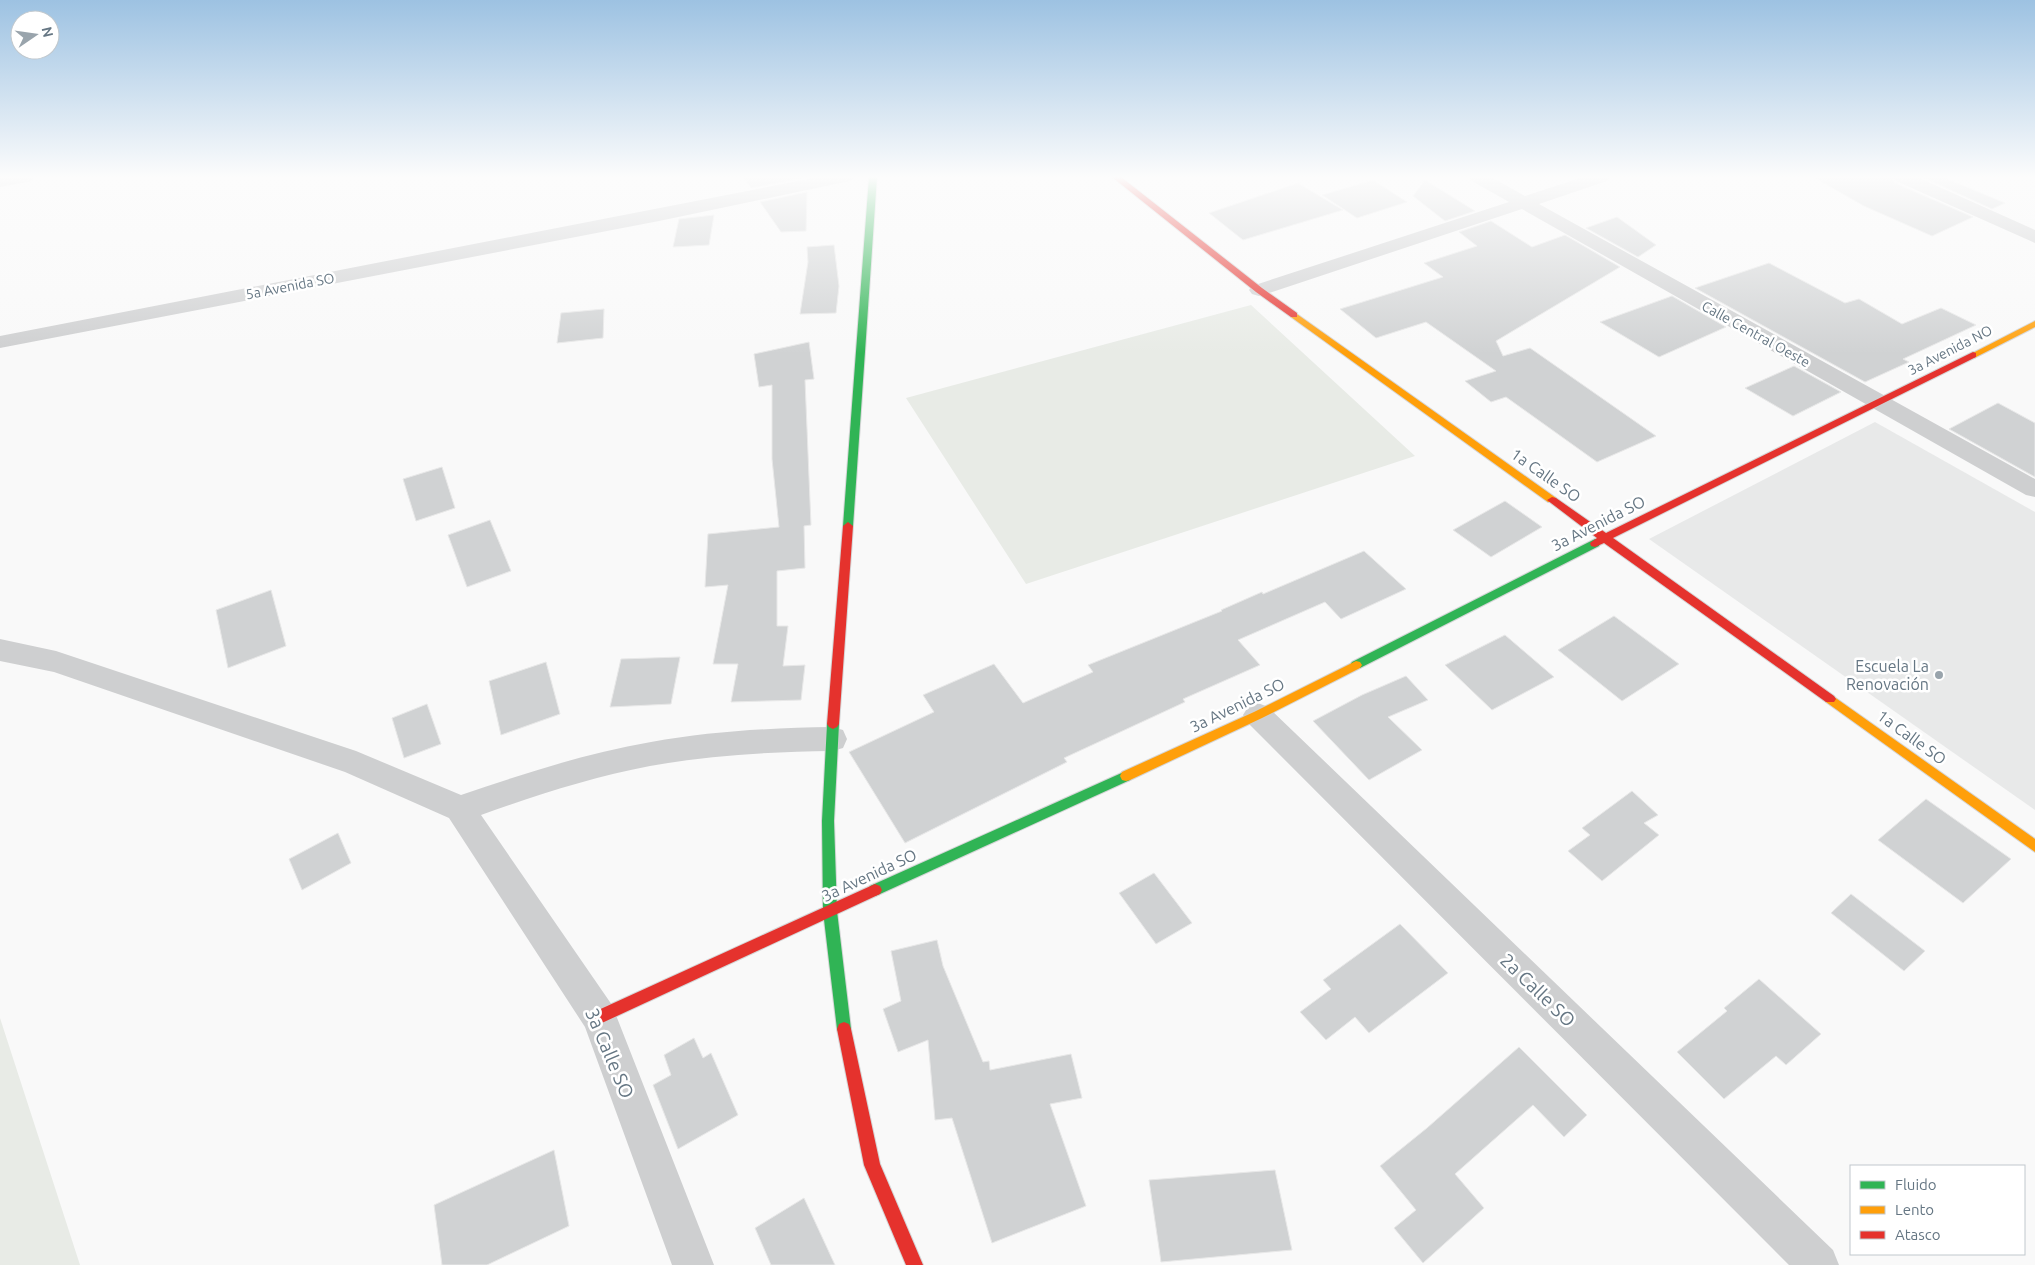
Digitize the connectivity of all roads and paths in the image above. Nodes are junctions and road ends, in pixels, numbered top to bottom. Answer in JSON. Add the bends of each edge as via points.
{"nodes":[{"id":1,"x":550,"y":236,"type":"edge"},
{"id":2,"x":869,"y":236,"type":"edge"},
{"id":3,"x":1191,"y":236,"type":"edge"},
{"id":4,"x":1423,"y":236,"type":"edge"},
{"id":5,"x":1583,"y":236,"type":"edge"},
{"id":6,"x":1259,"y":290,"type":"junction"},
{"id":7,"x":2035,"y":324,"type":"edge"},
{"id":8,"x":0,"y":342,"type":"edge"},
{"id":9,"x":1879,"y":402,"type":"junction"},
{"id":10,"x":2035,"y":489,"type":"edge"},
{"id":11,"x":1606,"y":537,"type":"junction"},
{"id":12,"x":0,"y":650,"type":"edge"},
{"id":13,"x":1258,"y":715,"type":"junction"},
{"id":14,"x":832,"y":739,"type":"junction"},
{"id":15,"x":460,"y":809,"type":"junction"},
{"id":16,"x":2035,"y":846,"type":"edge"},
{"id":17,"x":830,"y":911,"type":"junction"},
{"id":18,"x":599,"y":1017,"type":"junction"},
{"id":19,"x":693,"y":1265,"type":"edge"},
{"id":20,"x":915,"y":1265,"type":"edge"},
{"id":21,"x":1818,"y":1265,"type":"edge"}],
"edges":[{"from":1,"to":8,"type":"street","name":"5a Avenida SO"},
{"from":2,"to":14,"type":"street"},
{"from":3,"to":6,"type":"street","name":"1a Calle SO"},
{"from":4,"to":6,"type":"street"},
{"from":5,"to":9,"type":"street","name":"Calle Central Oeste"},
{"from":6,"to":11,"type":"street","name":"1a Calle SO"},
{"from":7,"to":9,"type":"street","name":"3a Avenida NO"},
{"from":9,"to":10,"type":"street","name":"Calle Central Oeste"},
{"from":9,"to":11,"type":"street","name":"3a Avenida SO"},
{"from":11,"to":13,"type":"street","name":"3a Avenida SO"},
{"from":11,"to":16,"type":"street","name":"1a Calle SO"},
{"from":12,"to":15,"type":"street","via":[[56,662],[356,763]]},
{"from":13,"to":17,"type":"street","name":"3a Avenida SO"},
{"from":13,"to":21,"type":"street","name":"2a Calle SO"},
{"from":14,"to":15,"type":"street","via":[[742,741],[650,754],[556,776]]},
{"from":14,"to":17,"type":"street","via":[[828,821]]},
{"from":15,"to":18,"type":"street","name":"3a Calle SO"},
{"from":17,"to":18,"type":"street","name":"3a Avenida SO"},
{"from":17,"to":20,"type":"street","via":[[841,1017],[872,1165]]},
{"from":18,"to":19,"type":"street","name":"3a Calle SO"}]}
